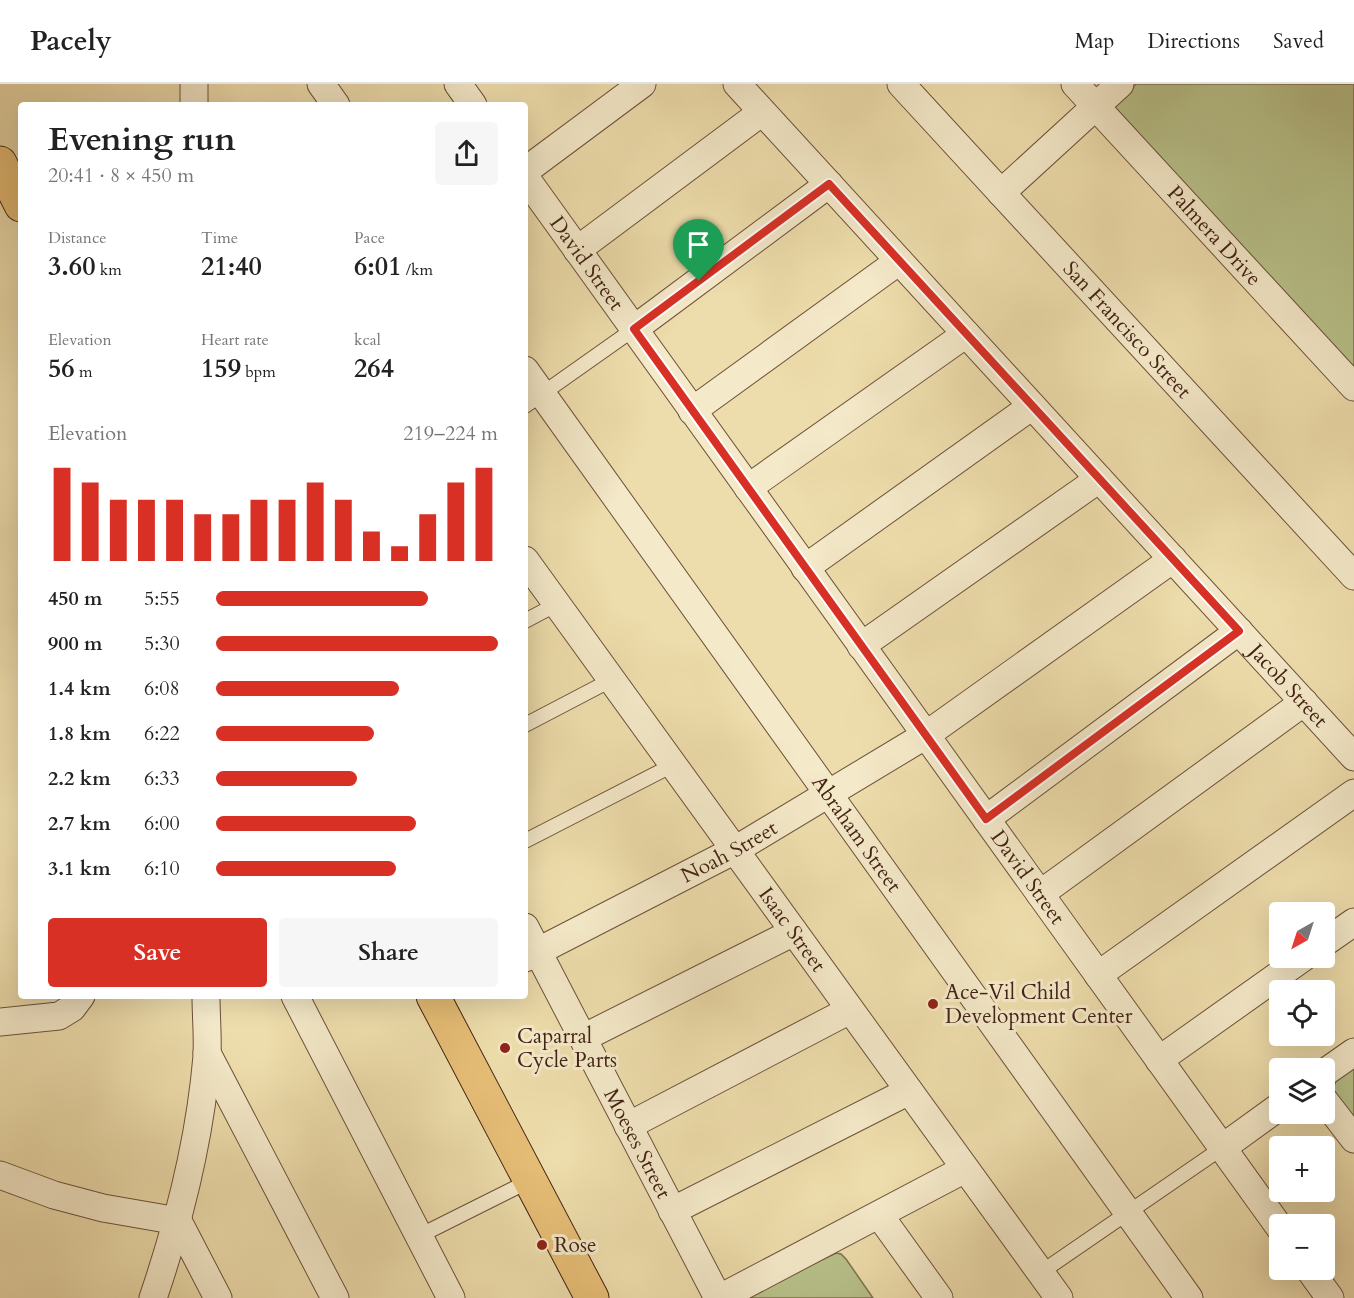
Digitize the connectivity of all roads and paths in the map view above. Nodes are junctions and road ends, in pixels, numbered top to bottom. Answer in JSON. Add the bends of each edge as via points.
{"nodes":[{"id":1,"x":321,"y":84,"type":"edge"},
{"id":2,"x":642,"y":84,"type":"edge"},
{"id":3,"x":737,"y":84,"type":"edge"},
{"id":4,"x":901,"y":84,"type":"edge"},
{"id":5,"x":1075,"y":84,"type":"edge"},
{"id":6,"x":1120,"y":84,"type":"edge"},
{"id":7,"x":334,"y":102,"type":"edge"},
{"id":8,"x":1095,"y":107,"type":"junction"},
{"id":9,"x":762,"y":112,"type":"junction"},
{"id":10,"x":0,"y":163,"type":"edge"},
{"id":11,"x":528,"y":169,"type":"edge"},
{"id":12,"x":528,"y":181,"type":"edge"},
{"id":13,"x":829,"y":184,"type":"junction"},
{"id":14,"x":1001,"y":193,"type":"junction"},
{"id":15,"x":18,"y":199,"type":"edge"},
{"id":16,"x":577,"y":250,"type":"junction"},
{"id":17,"x":899,"y":261,"type":"junction"},
{"id":18,"x":634,"y":329,"type":"junction"},
{"id":19,"x":966,"y":334,"type":"junction"},
{"id":20,"x":528,"y":380,"type":"edge"},
{"id":21,"x":1354,"y":387,"type":"edge"},
{"id":22,"x":534,"y":400,"type":"edge"},
{"id":23,"x":1032,"y":406,"type":"junction"},
{"id":24,"x":692,"y":411,"type":"junction"},
{"id":25,"x":1099,"y":479,"type":"junction"},
{"id":26,"x":748,"y":488,"type":"junction"},
{"id":27,"x":1173,"y":559,"type":"junction"},
{"id":28,"x":528,"y":564,"type":"edge"},
{"id":29,"x":805,"y":568,"type":"junction"},
{"id":30,"x":1354,"y":576,"type":"edge"},
{"id":31,"x":557,"y":604,"type":"junction"},
{"id":32,"x":528,"y":619,"type":"edge"},
{"id":33,"x":1239,"y":631,"type":"junction"},
{"id":34,"x":861,"y":646,"type":"junction"},
{"id":35,"x":611,"y":680,"type":"junction"},
{"id":36,"x":1304,"y":702,"type":"junction"},
{"id":37,"x":528,"y":722,"type":"edge"},
{"id":38,"x":926,"y":735,"type":"junction"},
{"id":39,"x":1354,"y":757,"type":"edge"},
{"id":40,"x":673,"y":765,"type":"junction"},
{"id":41,"x":1354,"y":793,"type":"edge"},
{"id":42,"x":828,"y":794,"type":"junction"},
{"id":43,"x":986,"y":819,"type":"junction"},
{"id":44,"x":528,"y":839,"type":"edge"},
{"id":45,"x":735,"y":850,"type":"junction"},
{"id":46,"x":1040,"y":894,"type":"junction"},
{"id":47,"x":1354,"y":922,"type":"edge"},
{"id":48,"x":794,"y":932,"type":"junction"},
{"id":49,"x":1335,"y":935,"type":"edge"},
{"id":50,"x":531,"y":955,"type":"edge"},
{"id":51,"x":1289,"y":968,"type":"edge"},
{"id":52,"x":1098,"y":975,"type":"junction"},
{"id":53,"x":79,"y":999,"type":"edge"},
{"id":54,"x":206,"y":999,"type":"edge"},
{"id":55,"x":297,"y":999,"type":"edge"},
{"id":56,"x":441,"y":999,"type":"edge"},
{"id":57,"x":850,"y":1010,"type":"junction"},
{"id":58,"x":0,"y":1022,"type":"edge"},
{"id":59,"x":583,"y":1038,"type":"junction"},
{"id":60,"x":1354,"y":1052,"type":"edge"},
{"id":61,"x":207,"y":1053,"type":"junction"},
{"id":62,"x":1159,"y":1060,"type":"junction"},
{"id":63,"x":1335,"y":1065,"type":"edge"},
{"id":64,"x":909,"y":1091,"type":"junction"},
{"id":65,"x":1269,"y":1114,"type":"edge"},
{"id":66,"x":1335,"y":1114,"type":"edge"},
{"id":67,"x":628,"y":1126,"type":"junction"},
{"id":68,"x":1354,"y":1139,"type":"edge"},
{"id":69,"x":1222,"y":1148,"type":"junction"},
{"id":70,"x":965,"y":1169,"type":"junction"},
{"id":71,"x":0,"y":1175,"type":"edge"},
{"id":72,"x":529,"y":1181,"type":"junction"},
{"id":73,"x":672,"y":1211,"type":"junction"},
{"id":74,"x":1128,"y":1214,"type":"junction"},
{"id":75,"x":1270,"y":1214,"type":"edge"},
{"id":76,"x":880,"y":1216,"type":"junction"},
{"id":77,"x":178,"y":1221,"type":"junction"},
{"id":78,"x":419,"y":1236,"type":"junction"},
{"id":79,"x":1041,"y":1273,"type":"junction"},
{"id":80,"x":1317,"y":1280,"type":"edge"},
{"id":81,"x":153,"y":1298,"type":"edge"},
{"id":82,"x":218,"y":1298,"type":"edge"},
{"id":83,"x":335,"y":1298,"type":"edge"},
{"id":84,"x":451,"y":1298,"type":"edge"},
{"id":85,"x":592,"y":1298,"type":"edge"},
{"id":86,"x":719,"y":1298,"type":"edge"},
{"id":87,"x":939,"y":1298,"type":"edge"},
{"id":88,"x":1059,"y":1298,"type":"edge"},
{"id":89,"x":1189,"y":1298,"type":"edge"},
{"id":90,"x":1330,"y":1298,"type":"edge"}],
"edges":[{"from":1,"to":7,"type":"street"},
{"from":2,"to":11,"type":"street"},
{"from":3,"to":9,"type":"street","name":"Jacob Street"},
{"from":4,"to":14,"type":"street","name":"San Francisco Street"},
{"from":5,"to":8,"type":"street","name":"Palmera Drive"},
{"from":6,"to":8,"type":"street"},
{"from":8,"to":14,"type":"street"},
{"from":8,"to":21,"type":"street","name":"Palmera Drive"},
{"from":9,"to":13,"type":"street","name":"Jacob Street"},
{"from":9,"to":16,"type":"street"},
{"from":10,"to":15,"type":"main road"},
{"from":12,"to":16,"type":"street","name":"David Street"},
{"from":13,"to":17,"type":"street","name":"Jacob Street"},
{"from":13,"to":18,"type":"street"},
{"from":14,"to":30,"type":"street","name":"San Francisco Street"},
{"from":16,"to":18,"type":"street","name":"David Street"},
{"from":17,"to":19,"type":"street","name":"Jacob Street"},
{"from":17,"to":24,"type":"street"},
{"from":18,"to":22,"type":"lane"},
{"from":18,"to":24,"type":"street","name":"David Street"},
{"from":19,"to":23,"type":"street","name":"Jacob Street"},
{"from":19,"to":26,"type":"street"},
{"from":20,"to":22,"type":"street","name":"Abraham Street"},
{"from":22,"to":42,"type":"street","name":"Abraham Street"},
{"from":23,"to":25,"type":"street","name":"Jacob Street"},
{"from":23,"to":29,"type":"street"},
{"from":24,"to":26,"type":"street","name":"David Street"},
{"from":25,"to":27,"type":"street","name":"Jacob Street"},
{"from":25,"to":34,"type":"street"},
{"from":26,"to":29,"type":"street","name":"David Street"},
{"from":27,"to":33,"type":"street","name":"Jacob Street"},
{"from":27,"to":38,"type":"street","name":"Noah Street"},
{"from":28,"to":31,"type":"street","name":"Isaac Street"},
{"from":29,"to":34,"type":"street","name":"David Street"},
{"from":31,"to":32,"type":"lane"},
{"from":31,"to":35,"type":"street","name":"Isaac Street"},
{"from":33,"to":36,"type":"street","name":"Jacob Street"},
{"from":33,"to":43,"type":"street"},
{"from":34,"to":38,"type":"street","name":"David Street"},
{"from":35,"to":37,"type":"lane"},
{"from":35,"to":40,"type":"street","name":"Isaac Street"},
{"from":36,"to":39,"type":"street","name":"Jacob Street"},
{"from":36,"to":46,"type":"street"},
{"from":38,"to":42,"type":"street","name":"Noah Street"},
{"from":38,"to":43,"type":"street","name":"David Street"},
{"from":40,"to":44,"type":"lane"},
{"from":40,"to":45,"type":"street","name":"Isaac Street"},
{"from":41,"to":52,"type":"street"},
{"from":42,"to":45,"type":"street","name":"Noah Street"},
{"from":42,"to":74,"type":"street","name":"Abraham Street"},
{"from":43,"to":46,"type":"street","name":"David Street"},
{"from":45,"to":48,"type":"street","name":"Isaac Street"},
{"from":45,"to":50,"type":"street","name":"Noah Street"},
{"from":46,"to":52,"type":"street","name":"David Street"},
{"from":47,"to":49,"type":"street"},
{"from":48,"to":57,"type":"street","name":"Isaac Street"},
{"from":48,"to":59,"type":"street"},
{"from":50,"to":59,"type":"street","name":"Moeses Street"},
{"from":51,"to":62,"type":"street"},
{"from":52,"to":62,"type":"street","name":"David Street"},
{"from":53,"to":58,"type":"street","via":[[59,1016]]},
{"from":54,"to":61,"type":"street"},
{"from":55,"to":78,"type":"street"},
{"from":56,"to":72,"type":"main road"},
{"from":57,"to":64,"type":"street","name":"Isaac Street"},
{"from":57,"to":67,"type":"street"},
{"from":59,"to":67,"type":"street","name":"Moeses Street"},
{"from":60,"to":63,"type":"street"},
{"from":61,"to":77,"type":"street","via":[[196,1138]]},
{"from":61,"to":83,"type":"street"},
{"from":62,"to":69,"type":"street","name":"David Street"},
{"from":64,"to":70,"type":"street","name":"Isaac Street"},
{"from":64,"to":73,"type":"street"},
{"from":65,"to":69,"type":"street"},
{"from":66,"to":68,"type":"street"},
{"from":67,"to":73,"type":"street","name":"Moeses Street"},
{"from":69,"to":74,"type":"lane"},
{"from":69,"to":75,"type":"street","name":"David Street"},
{"from":70,"to":76,"type":"street"},
{"from":70,"to":79,"type":"street","name":"Isaac Street"},
{"from":71,"to":77,"type":"street","via":[[103,1208]]},
{"from":72,"to":78,"type":"lane"},
{"from":72,"to":85,"type":"main road"},
{"from":73,"to":86,"type":"street","name":"Moeses Street"},
{"from":74,"to":79,"type":"lane"},
{"from":74,"to":89,"type":"street","name":"Abraham Street"},
{"from":76,"to":86,"type":"street"},
{"from":76,"to":87,"type":"street"},
{"from":77,"to":81,"type":"street"},
{"from":77,"to":82,"type":"street"},
{"from":78,"to":84,"type":"street"},
{"from":79,"to":88,"type":"street","name":"Isaac Street"},
{"from":80,"to":90,"type":"street"}]}
